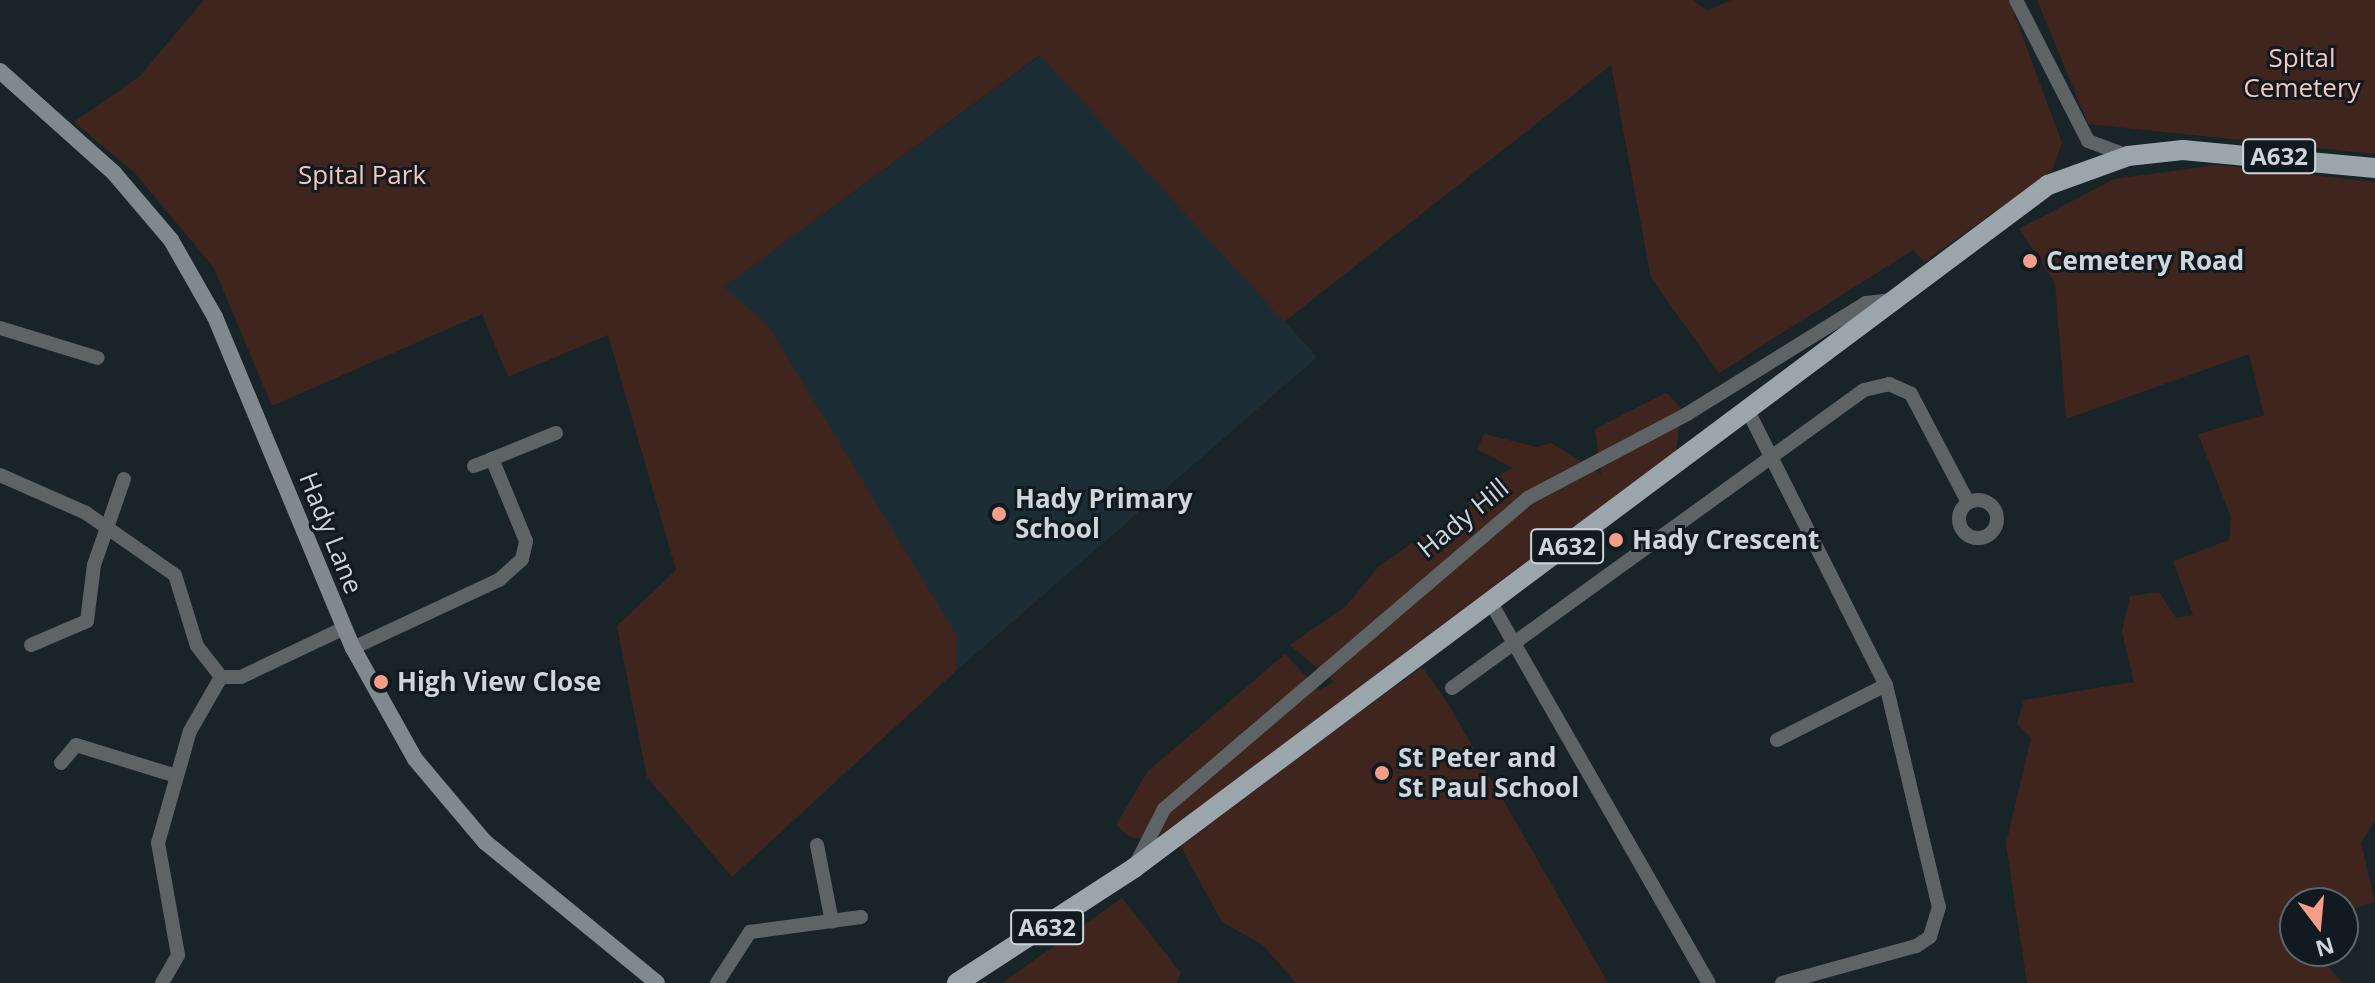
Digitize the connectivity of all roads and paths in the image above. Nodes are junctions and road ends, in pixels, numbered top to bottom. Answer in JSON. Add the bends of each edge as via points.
{"nodes":[{"id":1,"x":2016,"y":0,"type":"edge"},
{"id":2,"x":0,"y":71,"type":"edge"},
{"id":3,"x":2128,"y":156,"type":"junction"},
{"id":4,"x":2375,"y":168,"type":"edge"},
{"id":5,"x":1894,"y":300,"type":"junction"},
{"id":6,"x":0,"y":328,"type":"edge"},
{"id":7,"x":98,"y":358,"type":"dead end"},
{"id":8,"x":1748,"y":411,"type":"junction"},
{"id":9,"x":556,"y":433,"type":"dead end"},
{"id":10,"x":1772,"y":451,"type":"junction"},
{"id":11,"x":492,"y":459,"type":"junction"},
{"id":12,"x":474,"y":466,"type":"dead end"},
{"id":13,"x":0,"y":475,"type":"edge"},
{"id":14,"x":124,"y":479,"type":"dead end"},
{"id":15,"x":1968,"y":502,"type":"dead end"},
{"id":16,"x":105,"y":525,"type":"junction"},
{"id":17,"x":1491,"y":603,"type":"junction"},
{"id":18,"x":344,"y":628,"type":"junction"},
{"id":19,"x":1519,"y":641,"type":"junction"},
{"id":20,"x":31,"y":645,"type":"dead end"},
{"id":21,"x":353,"y":648,"type":"junction"},
{"id":22,"x":221,"y":677,"type":"junction"},
{"id":23,"x":1886,"y":685,"type":"junction"},
{"id":24,"x":1452,"y":688,"type":"dead end"},
{"id":25,"x":1777,"y":740,"type":"dead end"},
{"id":26,"x":61,"y":763,"type":"dead end"},
{"id":27,"x":176,"y":776,"type":"junction"},
{"id":28,"x":817,"y":845,"type":"dead end"},
{"id":29,"x":1134,"y":868,"type":"junction"},
{"id":30,"x":861,"y":917,"type":"dead end"},
{"id":31,"x":832,"y":922,"type":"junction"},
{"id":32,"x":162,"y":983,"type":"edge"},
{"id":33,"x":657,"y":983,"type":"edge"},
{"id":34,"x":717,"y":983,"type":"edge"},
{"id":35,"x":957,"y":983,"type":"edge"},
{"id":36,"x":1709,"y":983,"type":"edge"},
{"id":37,"x":1782,"y":983,"type":"edge"}],
"edges":[{"from":1,"to":3,"type":"street","via":[[2088,141]]},
{"from":2,"to":18,"type":"street","name":"Hady Lane","via":[[114,173],[171,240],[215,317]]},
{"from":3,"to":4,"type":"main road","name":"Hady Hill","number":"A632","via":[[2183,150]]},
{"from":3,"to":5,"type":"main road","name":"Hady Hill","number":"A632","via":[[2048,185]]},
{"from":5,"to":8,"type":"main road","name":"Hady Hill","number":"A632"},
{"from":5,"to":29,"type":"street","name":"Hady Hill","via":[[1866,303],[1687,414],[1516,507],[1164,809]]},
{"from":6,"to":7,"type":"street"},
{"from":8,"to":10,"type":"street"},
{"from":8,"to":17,"type":"main road","name":"Hady Hill","number":"A632"},
{"from":9,"to":11,"type":"street"},
{"from":10,"to":15,"type":"street","via":[[1842,403],[1889,384],[1911,394]]},
{"from":10,"to":19,"type":"street"},
{"from":10,"to":23,"type":"street"},
{"from":11,"to":12,"type":"street"},
{"from":11,"to":21,"type":"street","via":[[526,541],[522,559],[499,580]]},
{"from":13,"to":16,"type":"street"},
{"from":14,"to":16,"type":"street"},
{"from":16,"to":20,"type":"street","via":[[87,621]]},
{"from":16,"to":22,"type":"street","via":[[175,575],[197,646]]},
{"from":17,"to":19,"type":"street"},
{"from":17,"to":29,"type":"main road","name":"Hady Hill","number":"A632"},
{"from":18,"to":21,"type":"street","name":"Hady Lane"},
{"from":18,"to":22,"type":"street","via":[[241,677]]},
{"from":19,"to":24,"type":"street"},
{"from":19,"to":36,"type":"street"},
{"from":21,"to":33,"type":"street","name":"Hady Lane","via":[[415,759],[485,842]]},
{"from":22,"to":27,"type":"street"},
{"from":23,"to":25,"type":"street"},
{"from":23,"to":37,"type":"street","via":[[1939,922],[1916,946]]},
{"from":26,"to":27,"type":"street","via":[[76,745]]},
{"from":27,"to":32,"type":"street","via":[[158,843],[178,955]]},
{"from":28,"to":31,"type":"street"},
{"from":29,"to":35,"type":"main road","name":"Hady Hill","number":"A632"},
{"from":30,"to":31,"type":"street"},
{"from":31,"to":34,"type":"street","via":[[750,932]]}]}
